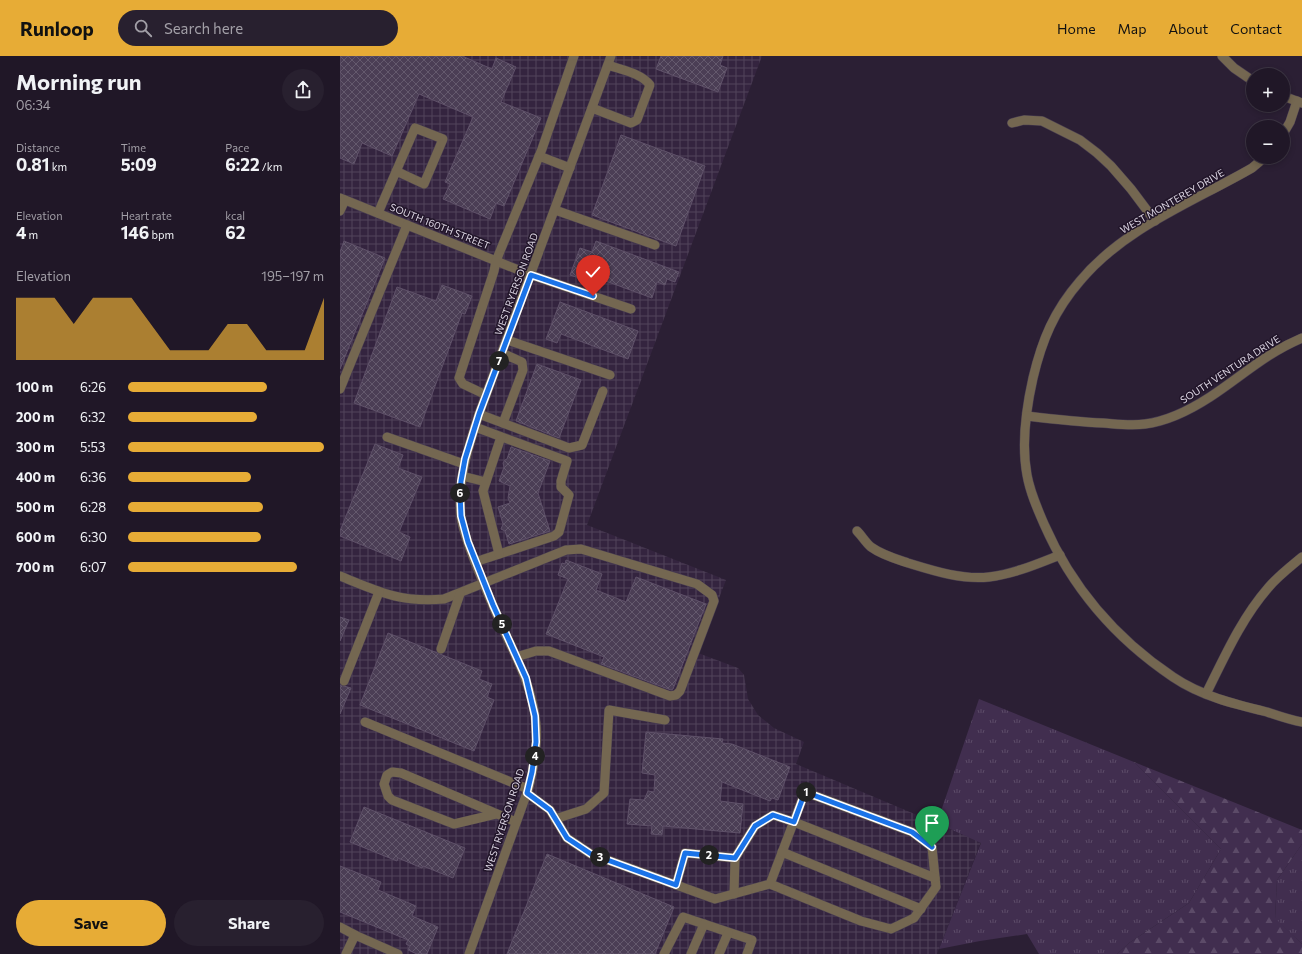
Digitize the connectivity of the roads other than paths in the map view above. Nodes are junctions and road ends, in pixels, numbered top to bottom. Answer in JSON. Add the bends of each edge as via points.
{"nodes":[{"id":1,"x":574,"y":56,"type":"edge"},
{"id":2,"x":1222,"y":56,"type":"edge"},
{"id":3,"x":610,"y":60,"type":"edge"},
{"id":4,"x":1246,"y":76,"type":"edge"},
{"id":5,"x":1290,"y":98,"type":"edge"},
{"id":6,"x":1300,"y":102,"type":"edge"},
{"id":7,"x":592,"y":108,"type":"junction"},
{"id":8,"x":1290,"y":122,"type":"edge"},
{"id":9,"x":1012,"y":123,"type":"dead end"},
{"id":10,"x":539,"y":156,"type":"junction"},
{"id":11,"x":1257,"y":164,"type":"edge"},
{"id":12,"x":570,"y":168,"type":"junction"},
{"id":13,"x":396,"y":171,"type":"junction"},
{"id":14,"x":342,"y":199,"type":"edge"},
{"id":15,"x":555,"y":210,"type":"junction"},
{"id":16,"x":340,"y":211,"type":"edge"},
{"id":17,"x":378,"y":213,"type":"junction"},
{"id":18,"x":1155,"y":221,"type":"junction"},
{"id":19,"x":407,"y":225,"type":"junction"},
{"id":20,"x":655,"y":245,"type":"dead end"},
{"id":21,"x":496,"y":261,"type":"junction"},
{"id":22,"x":531,"y":275,"type":"junction"},
{"id":23,"x":631,"y":309,"type":"dead end"},
{"id":24,"x":1302,"y":338,"type":"edge"},
{"id":25,"x":507,"y":340,"type":"junction"},
{"id":26,"x":502,"y":353,"type":"junction"},
{"id":27,"x":610,"y":375,"type":"dead end"},
{"id":28,"x":340,"y":389,"type":"edge"},
{"id":29,"x":603,"y":391,"type":"dead end"},
{"id":30,"x":486,"y":395,"type":"junction"},
{"id":31,"x":479,"y":414,"type":"junction"},
{"id":32,"x":1027,"y":416,"type":"junction"},
{"id":33,"x":503,"y":423,"type":"junction"},
{"id":34,"x":475,"y":427,"type":"junction"},
{"id":35,"x":387,"y":437,"type":"dead end"},
{"id":36,"x":501,"y":437,"type":"junction"},
{"id":37,"x":464,"y":464,"type":"junction"},
{"id":38,"x":462,"y":476,"type":"junction"},
{"id":39,"x":486,"y":482,"type":"junction"},
{"id":40,"x":857,"y":531,"type":"dead end"},
{"id":41,"x":499,"y":554,"type":"junction"},
{"id":42,"x":1060,"y":555,"type":"junction"},
{"id":43,"x":1302,"y":557,"type":"edge"},
{"id":44,"x":475,"y":562,"type":"junction"},
{"id":45,"x":340,"y":576,"type":"edge"},
{"id":46,"x":484,"y":583,"type":"junction"},
{"id":47,"x":379,"y":592,"type":"junction"},
{"id":48,"x":460,"y":594,"type":"junction"},
{"id":49,"x":441,"y":649,"type":"dead end"},
{"id":50,"x":516,"y":657,"type":"junction"},
{"id":51,"x":344,"y":681,"type":"dead end"},
{"id":52,"x":1206,"y":694,"type":"junction"},
{"id":53,"x":665,"y":720,"type":"dead end"},
{"id":54,"x":365,"y":722,"type":"dead end"},
{"id":55,"x":1302,"y":722,"type":"edge"},
{"id":56,"x":527,"y":791,"type":"junction"},
{"id":57,"x":496,"y":814,"type":"junction"},
{"id":58,"x":555,"y":819,"type":"junction"},
{"id":59,"x":516,"y":822,"type":"junction"},
{"id":60,"x":794,"y":822,"type":"junction"},
{"id":61,"x":782,"y":852,"type":"junction"},
{"id":62,"x":735,"y":858,"type":"junction"},
{"id":63,"x":935,"y":878,"type":"junction"},
{"id":64,"x":770,"y":884,"type":"junction"},
{"id":65,"x":676,"y":885,"type":"junction"},
{"id":66,"x":734,"y":894,"type":"junction"},
{"id":67,"x":921,"y":908,"type":"junction"},
{"id":68,"x":704,"y":924,"type":"junction"},
{"id":69,"x":340,"y":927,"type":"edge"},
{"id":70,"x":728,"y":933,"type":"junction"},
{"id":71,"x":355,"y":935,"type":"junction"},
{"id":72,"x":346,"y":954,"type":"edge"},
{"id":73,"x":398,"y":954,"type":"edge"},
{"id":74,"x":469,"y":954,"type":"edge"},
{"id":75,"x":664,"y":954,"type":"edge"},
{"id":76,"x":692,"y":954,"type":"edge"},
{"id":77,"x":719,"y":954,"type":"edge"},
{"id":78,"x":747,"y":954,"type":"edge"}],
"edges":[{"from":1,"to":10,"type":"street"},
{"from":2,"to":4,"type":"street"},
{"from":3,"to":7,"type":"street","name":"WEST RYERSON ROAD"},
{"from":3,"to":7,"type":"street","via":[[646,79],[650,85],[637,120],[631,123]]},
{"from":5,"to":6,"type":"street"},
{"from":6,"to":8,"type":"street"},
{"from":7,"to":12,"type":"street","name":"WEST RYERSON ROAD"},
{"from":9,"to":18,"type":"street","via":[[1024,120],[1042,121],[1080,140],[1111,166]]},
{"from":10,"to":12,"type":"street"},
{"from":10,"to":21,"type":"street"},
{"from":11,"to":18,"type":"street","name":"WEST MONTEREY DRIVE"},
{"from":12,"to":15,"type":"street","name":"WEST RYERSON ROAD"},
{"from":13,"to":13,"type":"street","via":[[415,128],[443,139],[424,184]]},
{"from":13,"to":17,"type":"street"},
{"from":14,"to":16,"type":"street"},
{"from":14,"to":17,"type":"street","name":"SOUTH 160TH STREET"},
{"from":15,"to":20,"type":"street"},
{"from":15,"to":22,"type":"street","name":"WEST RYERSON ROAD"},
{"from":17,"to":19,"type":"street","name":"SOUTH 160TH STREET"},
{"from":18,"to":32,"type":"street","name":"WEST MONTEREY DRIVE","via":[[1104,256],[1080,280],[1065,300],[1041,345],[1030,388]]},
{"from":19,"to":21,"type":"street","name":"SOUTH 160TH STREET"},
{"from":19,"to":28,"type":"street"},
{"from":21,"to":22,"type":"street","name":"SOUTH 160TH STREET"},
{"from":21,"to":30,"type":"street","via":[[459,378],[463,384]]},
{"from":22,"to":23,"type":"street","name":"SOUTH 160TH STREET"},
{"from":22,"to":25,"type":"street","name":"WEST RYERSON ROAD"},
{"from":24,"to":32,"type":"street","name":"SOUTH VENTURA DRIVE","via":[[1264,358],[1196,406],[1165,420],[1128,425]]},
{"from":25,"to":26,"type":"street","name":"WEST RYERSON ROAD"},
{"from":25,"to":27,"type":"street"},
{"from":26,"to":30,"type":"street","name":"WEST RYERSON ROAD"},
{"from":26,"to":33,"type":"street","via":[[522,362],[523,370]]},
{"from":29,"to":33,"type":"street","via":[[582,445],[569,448]]},
{"from":30,"to":31,"type":"street","name":"WEST RYERSON ROAD"},
{"from":31,"to":33,"type":"street"},
{"from":31,"to":34,"type":"street","name":"WEST RYERSON ROAD"},
{"from":32,"to":42,"type":"street","name":"WEST MONTEREY DRIVE","via":[[1025,460],[1029,485]]},
{"from":34,"to":36,"type":"street"},
{"from":34,"to":37,"type":"street","name":"WEST RYERSON ROAD"},
{"from":35,"to":37,"type":"street"},
{"from":36,"to":39,"type":"street"},
{"from":36,"to":41,"type":"street","via":[[567,461],[561,487],[569,495],[558,532],[554,536]]},
{"from":37,"to":38,"type":"street","name":"WEST RYERSON ROAD"},
{"from":38,"to":39,"type":"street"},
{"from":38,"to":44,"type":"street","name":"WEST RYERSON ROAD","via":[[461,516]]},
{"from":39,"to":41,"type":"street","via":[[483,491]]},
{"from":40,"to":42,"type":"street","via":[[871,547],[888,556],[973,578],[1006,574]]},
{"from":41,"to":44,"type":"street"},
{"from":42,"to":52,"type":"street","name":"WEST MONTEREY DRIVE","via":[[1087,598],[1113,629],[1174,678]]},
{"from":43,"to":52,"type":"street","via":[[1275,580],[1257,601]]},
{"from":44,"to":46,"type":"street","name":"WEST RYERSON ROAD"},
{"from":45,"to":47,"type":"street"},
{"from":46,"to":48,"type":"street"},
{"from":46,"to":50,"type":"street","name":"WEST RYERSON ROAD"},
{"from":46,"to":50,"type":"street","via":[[566,550],[581,549],[697,584],[712,595],[714,601],[680,691],[676,695],[670,696],[549,651],[536,651]]},
{"from":47,"to":48,"type":"street","via":[[402,598],[428,600]]},
{"from":47,"to":51,"type":"street"},
{"from":48,"to":49,"type":"street"},
{"from":50,"to":56,"type":"street","name":"WEST RYERSON ROAD","via":[[526,678],[536,725],[532,772]]},
{"from":52,"to":55,"type":"street","name":"WEST MONTEREY DRIVE"},
{"from":53,"to":58,"type":"street","via":[[609,710],[604,792],[586,809]]},
{"from":54,"to":56,"type":"street"},
{"from":56,"to":58,"type":"street","via":[[550,810]]},
{"from":56,"to":59,"type":"street","name":"WEST RYERSON ROAD"},
{"from":57,"to":57,"type":"street","via":[[401,773],[392,772],[387,775],[384,784],[392,800],[454,824]]},
{"from":57,"to":59,"type":"street"},
{"from":58,"to":65,"type":"street","via":[[567,838],[591,854]]},
{"from":59,"to":74,"type":"street","name":"WEST RYERSON ROAD"},
{"from":60,"to":61,"type":"street"},
{"from":60,"to":62,"type":"street","via":[[773,815],[755,826]]},
{"from":60,"to":63,"type":"street"},
{"from":60,"to":63,"type":"street","via":[[805,792],[912,832],[932,847]]},
{"from":61,"to":64,"type":"street"},
{"from":61,"to":67,"type":"street"},
{"from":62,"to":65,"type":"street","via":[[685,853]]},
{"from":62,"to":66,"type":"street"},
{"from":63,"to":67,"type":"street","via":[[936,887]]},
{"from":64,"to":66,"type":"street"},
{"from":64,"to":67,"type":"street","via":[[861,921],[891,929],[914,918]]},
{"from":65,"to":66,"type":"street","via":[[715,899]]},
{"from":68,"to":70,"type":"street"},
{"from":68,"to":75,"type":"street","via":[[683,917]]},
{"from":68,"to":76,"type":"street"},
{"from":69,"to":71,"type":"street"},
{"from":70,"to":77,"type":"street"},
{"from":70,"to":78,"type":"street","via":[[752,940]]},
{"from":71,"to":72,"type":"street"},
{"from":71,"to":73,"type":"street"}]}
